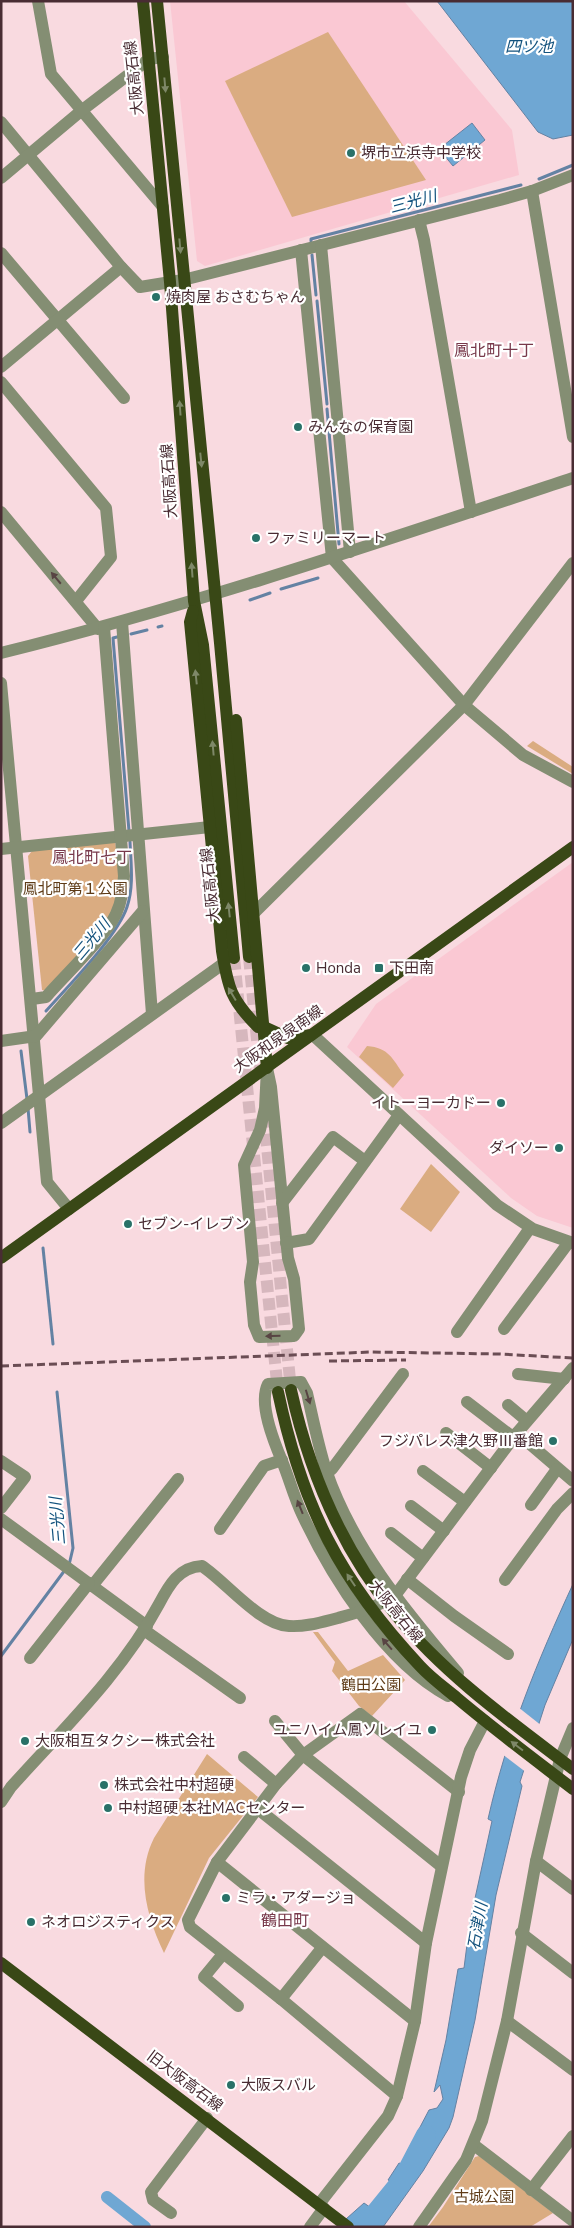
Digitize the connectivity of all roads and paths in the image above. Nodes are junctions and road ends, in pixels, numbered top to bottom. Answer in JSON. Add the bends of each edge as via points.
{"nodes":[{"id":1,"x":38,"y":1,"type":"edge"},
{"id":2,"x":143,"y":1,"type":"edge"},
{"id":3,"x":157,"y":1,"type":"edge"},
{"id":4,"x":163,"y":57,"type":"junction"},
{"id":5,"x":148,"y":58,"type":"junction"},
{"id":6,"x":81,"y":111,"type":"junction"},
{"id":7,"x":1,"y":122,"type":"edge"},
{"id":8,"x":29,"y":155,"type":"junction"},
{"id":9,"x":573,"y":176,"type":"edge"},
{"id":10,"x":1,"y":178,"type":"edge"},
{"id":11,"x":532,"y":191,"type":"junction"},
{"id":12,"x":163,"y":206,"type":"junction"},
{"id":13,"x":419,"y":220,"type":"junction"},
{"id":14,"x":320,"y":245,"type":"junction"},
{"id":15,"x":303,"y":249,"type":"junction"},
{"id":16,"x":1,"y":253,"type":"edge"},
{"id":17,"x":120,"y":267,"type":"junction"},
{"id":18,"x":177,"y":281,"type":"junction"},
{"id":19,"x":58,"y":320,"type":"junction"},
{"id":20,"x":1,"y":367,"type":"edge"},
{"id":21,"x":1,"y":382,"type":"edge"},
{"id":22,"x":124,"y":398,"type":"dead end"},
{"id":23,"x":326,"y":406,"type":"junction"},
{"id":24,"x":573,"y":437,"type":"edge"},
{"id":25,"x":573,"y":478,"type":"edge"},
{"id":26,"x":1,"y":512,"type":"edge"},
{"id":27,"x":471,"y":512,"type":"junction"},
{"id":28,"x":350,"y":552,"type":"junction"},
{"id":29,"x":332,"y":558,"type":"junction"},
{"id":30,"x":573,"y":563,"type":"edge"},
{"id":31,"x":215,"y":595,"type":"junction"},
{"id":32,"x":76,"y":601,"type":"junction"},
{"id":33,"x":194,"y":601,"type":"junction"},
{"id":34,"x":122,"y":622,"type":"junction"},
{"id":35,"x":101,"y":628,"type":"junction"},
{"id":36,"x":1,"y":653,"type":"edge"},
{"id":37,"x":1,"y":683,"type":"edge"},
{"id":38,"x":464,"y":705,"type":"junction"},
{"id":39,"x":4,"y":749,"type":"edge"},
{"id":40,"x":573,"y":782,"type":"edge"},
{"id":41,"x":210,"y":827,"type":"junction"},
{"id":42,"x":129,"y":835,"type":"junction"},
{"id":43,"x":573,"y":847,"type":"edge"},
{"id":44,"x":16,"y":848,"type":"junction"},
{"id":45,"x":1,"y":849,"type":"edge"},
{"id":46,"x":143,"y":911,"type":"junction"},
{"id":47,"x":255,"y":912,"type":"junction"},
{"id":48,"x":248,"y":957,"type":"tunnel mouth"},
{"id":49,"x":229,"y":960,"type":"junction"},
{"id":50,"x":32,"y":999,"type":"junction"},
{"id":51,"x":152,"y":1014,"type":"junction"},
{"id":52,"x":264,"y":1028,"type":"junction"},
{"id":53,"x":313,"y":1035,"type":"junction"},
{"id":54,"x":36,"y":1036,"type":"junction"},
{"id":55,"x":1,"y":1041,"type":"edge"},
{"id":56,"x":267,"y":1068,"type":"junction"},
{"id":57,"x":37,"y":1097,"type":"junction"},
{"id":58,"x":399,"y":1115,"type":"junction"},
{"id":59,"x":1,"y":1124,"type":"edge"},
{"id":60,"x":365,"y":1161,"type":"junction"},
{"id":61,"x":282,"y":1203,"type":"junction"},
{"id":62,"x":68,"y":1209,"type":"junction"},
{"id":63,"x":530,"y":1228,"type":"junction"},
{"id":64,"x":571,"y":1242,"type":"edge"},
{"id":65,"x":286,"y":1243,"type":"junction"},
{"id":66,"x":1,"y":1258,"type":"edge"},
{"id":67,"x":504,"y":1329,"type":"dead end"},
{"id":68,"x":456,"y":1332,"type":"dead end"},
{"id":69,"x":573,"y":1368,"type":"edge"},
{"id":70,"x":403,"y":1374,"type":"dead end"},
{"id":71,"x":518,"y":1374,"type":"dead end"},
{"id":72,"x":564,"y":1379,"type":"junction"},
{"id":73,"x":292,"y":1390,"type":"tunnel mouth"},
{"id":74,"x":278,"y":1392,"type":"tunnel mouth"},
{"id":75,"x":467,"y":1402,"type":"dead end"},
{"id":76,"x":508,"y":1405,"type":"dead end"},
{"id":77,"x":527,"y":1421,"type":"junction"},
{"id":78,"x":446,"y":1434,"type":"dead end"},
{"id":79,"x":516,"y":1435,"type":"junction"},
{"id":80,"x":282,"y":1460,"type":"junction"},
{"id":81,"x":1,"y":1461,"type":"edge"},
{"id":82,"x":491,"y":1468,"type":"junction"},
{"id":83,"x":557,"y":1469,"type":"junction"},
{"id":84,"x":423,"y":1471,"type":"dead end"},
{"id":85,"x":327,"y":1472,"type":"junction"},
{"id":86,"x":178,"y":1479,"type":"dead end"},
{"id":87,"x":572,"y":1479,"type":"edge"},
{"id":88,"x":573,"y":1493,"type":"edge"},
{"id":89,"x":465,"y":1502,"type":"junction"},
{"id":90,"x":531,"y":1505,"type":"dead end"},
{"id":91,"x":411,"y":1506,"type":"dead end"},
{"id":92,"x":1,"y":1508,"type":"edge"},
{"id":93,"x":3,"y":1524,"type":"edge"},
{"id":94,"x":220,"y":1529,"type":"dead end"},
{"id":95,"x":444,"y":1531,"type":"junction"},
{"id":96,"x":391,"y":1533,"type":"dead end"},
{"id":97,"x":423,"y":1558,"type":"junction"},
{"id":98,"x":511,"y":1578,"type":"dead end"},
{"id":99,"x":407,"y":1579,"type":"junction"},
{"id":100,"x":91,"y":1584,"type":"junction"},
{"id":101,"x":389,"y":1599,"type":"junction"},
{"id":102,"x":366,"y":1611,"type":"junction"},
{"id":103,"x":146,"y":1628,"type":"junction"},
{"id":104,"x":508,"y":1654,"type":"dead end"},
{"id":105,"x":30,"y":1658,"type":"dead end"},
{"id":106,"x":240,"y":1698,"type":"dead end"},
{"id":107,"x":275,"y":1722,"type":"dead end"},
{"id":108,"x":489,"y":1724,"type":"junction"},
{"id":109,"x":573,"y":1728,"type":"edge"},
{"id":110,"x":302,"y":1755,"type":"junction"},
{"id":111,"x":244,"y":1757,"type":"dead end"},
{"id":112,"x":560,"y":1759,"type":"junction"},
{"id":113,"x":573,"y":1769,"type":"edge"},
{"id":114,"x":557,"y":1777,"type":"junction"},
{"id":115,"x":276,"y":1784,"type":"junction"},
{"id":116,"x":573,"y":1790,"type":"edge"},
{"id":117,"x":459,"y":1792,"type":"junction"},
{"id":118,"x":1,"y":1802,"type":"edge"},
{"id":119,"x":258,"y":1809,"type":"junction"},
{"id":120,"x":536,"y":1861,"type":"junction"},
{"id":121,"x":217,"y":1862,"type":"junction"},
{"id":122,"x":441,"y":1866,"type":"junction"},
{"id":123,"x":573,"y":1889,"type":"edge"},
{"id":124,"x":521,"y":1933,"type":"junction"},
{"id":125,"x":426,"y":1943,"type":"junction"},
{"id":126,"x":322,"y":1948,"type":"junction"},
{"id":127,"x":223,"y":1954,"type":"junction"},
{"id":128,"x":1,"y":1963,"type":"edge"},
{"id":129,"x":573,"y":1973,"type":"edge"},
{"id":130,"x":281,"y":1999,"type":"junction"},
{"id":131,"x":238,"y":2006,"type":"dead end"},
{"id":132,"x":507,"y":2020,"type":"junction"},
{"id":133,"x":415,"y":2021,"type":"junction"},
{"id":134,"x":573,"y":2070,"type":"edge"},
{"id":135,"x":397,"y":2096,"type":"junction"},
{"id":136,"x":206,"y":2118,"type":"junction"},
{"id":137,"x":573,"y":2136,"type":"edge"},
{"id":138,"x":474,"y":2145,"type":"junction"},
{"id":139,"x":531,"y":2190,"type":"junction"},
{"id":140,"x":326,"y":2209,"type":"junction"},
{"id":141,"x":171,"y":2213,"type":"dead end"},
{"id":142,"x":573,"y":2221,"type":"edge"},
{"id":143,"x":310,"y":2227,"type":"edge"},
{"id":144,"x":348,"y":2227,"type":"edge"},
{"id":145,"x":420,"y":2227,"type":"edge"}],
"edges":[{"from":1,"to":6,"type":"street","via":[[51,74]]},
{"from":2,"to":5,"type":"main road","name":"大阪高石線"},
{"from":3,"to":4,"type":"main road","name":"大阪高石線"},
{"from":4,"to":5,"type":"street"},
{"from":4,"to":18,"type":"main road","name":"大阪高石線","one_way":true},
{"from":5,"to":6,"type":"street"},
{"from":5,"to":12,"type":"main road","name":"大阪高石線"},
{"from":6,"to":8,"type":"street"},
{"from":6,"to":12,"type":"street"},
{"from":7,"to":8,"type":"street"},
{"from":8,"to":10,"type":"street"},
{"from":8,"to":17,"type":"street"},
{"from":9,"to":11,"type":"street"},
{"from":11,"to":13,"type":"street"},
{"from":11,"to":24,"type":"street"},
{"from":12,"to":18,"type":"main road","name":"大阪高石線"},
{"from":13,"to":14,"type":"street"},
{"from":13,"to":27,"type":"street"},
{"from":14,"to":15,"type":"street"},
{"from":14,"to":23,"type":"street"},
{"from":15,"to":18,"type":"street"},
{"from":15,"to":23,"type":"street"},
{"from":16,"to":19,"type":"street"},
{"from":17,"to":18,"type":"street","via":[[140,286]]},
{"from":17,"to":19,"type":"street"},
{"from":18,"to":31,"type":"main road","name":"大阪高石線","one_way":true},
{"from":33,"to":18,"type":"main road","name":"大阪高石線","one_way":true},
{"from":19,"to":20,"type":"street"},
{"from":19,"to":22,"type":"street"},
{"from":21,"to":32,"type":"street","via":[[106,508],[111,557]]},
{"from":23,"to":28,"type":"street"},
{"from":23,"to":29,"type":"street"},
{"from":25,"to":27,"type":"street"},
{"from":32,"to":26,"type":"street","one_way":true},
{"from":27,"to":28,"type":"street"},
{"from":28,"to":29,"type":"street"},
{"from":29,"to":31,"type":"street"},
{"from":29,"to":38,"type":"street"},
{"from":30,"to":38,"type":"street"},
{"from":31,"to":33,"type":"street"},
{"from":31,"to":47,"type":"main road","via":[[228,640]]},
{"from":31,"to":48,"type":"main road","name":"大阪高石線"},
{"from":32,"to":35,"type":"street"},
{"from":33,"to":34,"type":"street"},
{"from":41,"to":33,"type":"main road","one_way":true,"via":[[190,622]]},
{"from":49,"to":33,"type":"main road","name":"大阪高石線","one_way":true,"via":[[203,645]]},
{"from":34,"to":35,"type":"street"},
{"from":34,"to":42,"type":"street"},
{"from":35,"to":36,"type":"street"},
{"from":35,"to":42,"type":"street"},
{"from":37,"to":39,"type":"street"},
{"from":38,"to":40,"type":"street","via":[[523,755]]},
{"from":38,"to":47,"type":"street"},
{"from":39,"to":44,"type":"street"},
{"from":41,"to":42,"type":"street"},
{"from":41,"to":49,"type":"main road"},
{"from":42,"to":44,"type":"street"},
{"from":42,"to":46,"type":"street"},
{"from":42,"to":50,"type":"street","via":[[122,898],[115,915],[46,997]]},
{"from":43,"to":53,"type":"main road","name":"大阪和泉泉南線"},
{"from":44,"to":45,"type":"street"},
{"from":44,"to":50,"type":"street"},
{"from":46,"to":51,"type":"street"},
{"from":46,"to":54,"type":"street"},
{"from":47,"to":52,"type":"main road"},
{"from":49,"to":51,"type":"street"},
{"from":52,"to":49,"type":"main road","one_way":true,"via":[[258,1027],[244,1013],[227,986]]},
{"from":50,"to":54,"type":"street"},
{"from":51,"to":57,"type":"street"},
{"from":52,"to":53,"type":"main road","via":[[288,1038]]},
{"from":52,"to":56,"type":"main road"},
{"from":53,"to":56,"type":"main road","name":"大阪和泉泉南線"},
{"from":53,"to":58,"type":"street"},
{"from":54,"to":55,"type":"street"},
{"from":54,"to":57,"type":"street"},
{"from":56,"to":61,"type":"street"},
{"from":56,"to":62,"type":"main road","name":"大阪和泉泉南線"},
{"from":65,"to":56,"type":"street","one_way":true,"via":[[294,1279],[299,1329],[294,1336],[260,1337],[254,1325],[250,1282],[253,1262],[244,1165],[260,1130],[265,1108]]},
{"from":57,"to":59,"type":"street"},
{"from":57,"to":62,"type":"street","via":[[47,1182]]},
{"from":58,"to":60,"type":"street"},
{"from":58,"to":63,"type":"street","via":[[497,1205]]},
{"from":60,"to":61,"type":"street","via":[[333,1138]]},
{"from":60,"to":65,"type":"street","via":[[309,1239]]},
{"from":61,"to":65,"type":"street"},
{"from":62,"to":66,"type":"main road","name":"大阪和泉泉南線"},
{"from":63,"to":64,"type":"street"},
{"from":63,"to":68,"type":"street"},
{"from":64,"to":67,"type":"street"},
{"from":69,"to":72,"type":"street"},
{"from":70,"to":85,"type":"street"},
{"from":71,"to":72,"type":"street"},
{"from":72,"to":77,"type":"street"},
{"from":73,"to":101,"type":"main road","name":"大阪高石線","via":[[301,1434],[330,1509],[346,1540]]},
{"from":102,"to":74,"type":"main road","name":"大阪高石線","one_way":true,"via":[[334,1554],[302,1483]]},
{"from":75,"to":79,"type":"street"},
{"from":76,"to":77,"type":"street"},
{"from":77,"to":79,"type":"street"},
{"from":78,"to":82,"type":"street"},
{"from":79,"to":82,"type":"street"},
{"from":79,"to":83,"type":"street"},
{"from":80,"to":85,"type":"street","one_way":true,"via":[[273,1440],[264,1391],[268,1384],[301,1382],[307,1393]]},
{"from":80,"to":94,"type":"street","via":[[264,1466]]},
{"from":102,"to":80,"type":"street","one_way":true,"via":[[338,1580],[302,1514]]},
{"from":81,"to":92,"type":"street","via":[[24,1477]]},
{"from":82,"to":89,"type":"street"},
{"from":83,"to":87,"type":"street"},
{"from":83,"to":90,"type":"street"},
{"from":84,"to":89,"type":"street"},
{"from":85,"to":101,"type":"street","via":[[353,1533]]},
{"from":86,"to":100,"type":"street"},
{"from":88,"to":98,"type":"street","via":[[557,1508]]},
{"from":89,"to":95,"type":"street"},
{"from":91,"to":95,"type":"street"},
{"from":93,"to":100,"type":"street"},
{"from":95,"to":97,"type":"street"},
{"from":96,"to":97,"type":"street"},
{"from":97,"to":99,"type":"street"},
{"from":99,"to":101,"type":"street"},
{"from":99,"to":104,"type":"street"},
{"from":100,"to":103,"type":"street"},
{"from":100,"to":105,"type":"street"},
{"from":101,"to":102,"type":"street"},
{"from":101,"to":112,"type":"main road","name":"大阪高石線","via":[[404,1623],[473,1690]]},
{"from":102,"to":103,"type":"street","via":[[310,1625],[277,1623],[262,1616],[202,1566],[192,1567],[170,1584]]},
{"from":108,"to":102,"type":"main road","name":"大阪高石線","one_way":true,"via":[[421,1667]]},
{"from":103,"to":106,"type":"street"},
{"from":103,"to":118,"type":"street","via":[[116,1669]]},
{"from":107,"to":110,"type":"street"},
{"from":114,"to":108,"type":"main road","name":"大阪高石線","one_way":true},
{"from":108,"to":117,"type":"street","via":[[470,1750]]},
{"from":109,"to":112,"type":"street"},
{"from":110,"to":115,"type":"street"},
{"from":110,"to":117,"type":"street","via":[[360,1714]]},
{"from":110,"to":122,"type":"street"},
{"from":111,"to":115,"type":"street"},
{"from":112,"to":113,"type":"main road","name":"大阪高石線"},
{"from":112,"to":114,"type":"street"},
{"from":114,"to":116,"type":"main road","name":"大阪高石線"},
{"from":114,"to":120,"type":"street"},
{"from":115,"to":119,"type":"street"},
{"from":117,"to":122,"type":"street"},
{"from":119,"to":121,"type":"street"},
{"from":119,"to":125,"type":"street"},
{"from":120,"to":123,"type":"street"},
{"from":120,"to":124,"type":"street"},
{"from":121,"to":126,"type":"street"},
{"from":121,"to":127,"type":"street","via":[[188,1920],[190,1927]]},
{"from":122,"to":125,"type":"street"},
{"from":124,"to":129,"type":"street"},
{"from":124,"to":132,"type":"street"},
{"from":125,"to":133,"type":"street"},
{"from":126,"to":130,"type":"street"},
{"from":126,"to":133,"type":"street"},
{"from":127,"to":130,"type":"street"},
{"from":127,"to":131,"type":"street","via":[[204,1978]]},
{"from":128,"to":136,"type":"main road","name":"旧大阪高石線"},
{"from":130,"to":135,"type":"street"},
{"from":132,"to":134,"type":"street"},
{"from":132,"to":138,"type":"street"},
{"from":133,"to":135,"type":"street"},
{"from":135,"to":140,"type":"street","via":[[388,2116]]},
{"from":136,"to":140,"type":"main road","name":"旧大阪高石線"},
{"from":136,"to":141,"type":"street","via":[[177,2167],[151,2192],[153,2200]]},
{"from":137,"to":139,"type":"street"},
{"from":138,"to":139,"type":"street"},
{"from":138,"to":145,"type":"street"},
{"from":139,"to":142,"type":"street"},
{"from":140,"to":143,"type":"street"},
{"from":140,"to":144,"type":"main road","name":"旧大阪高石線"}]}
